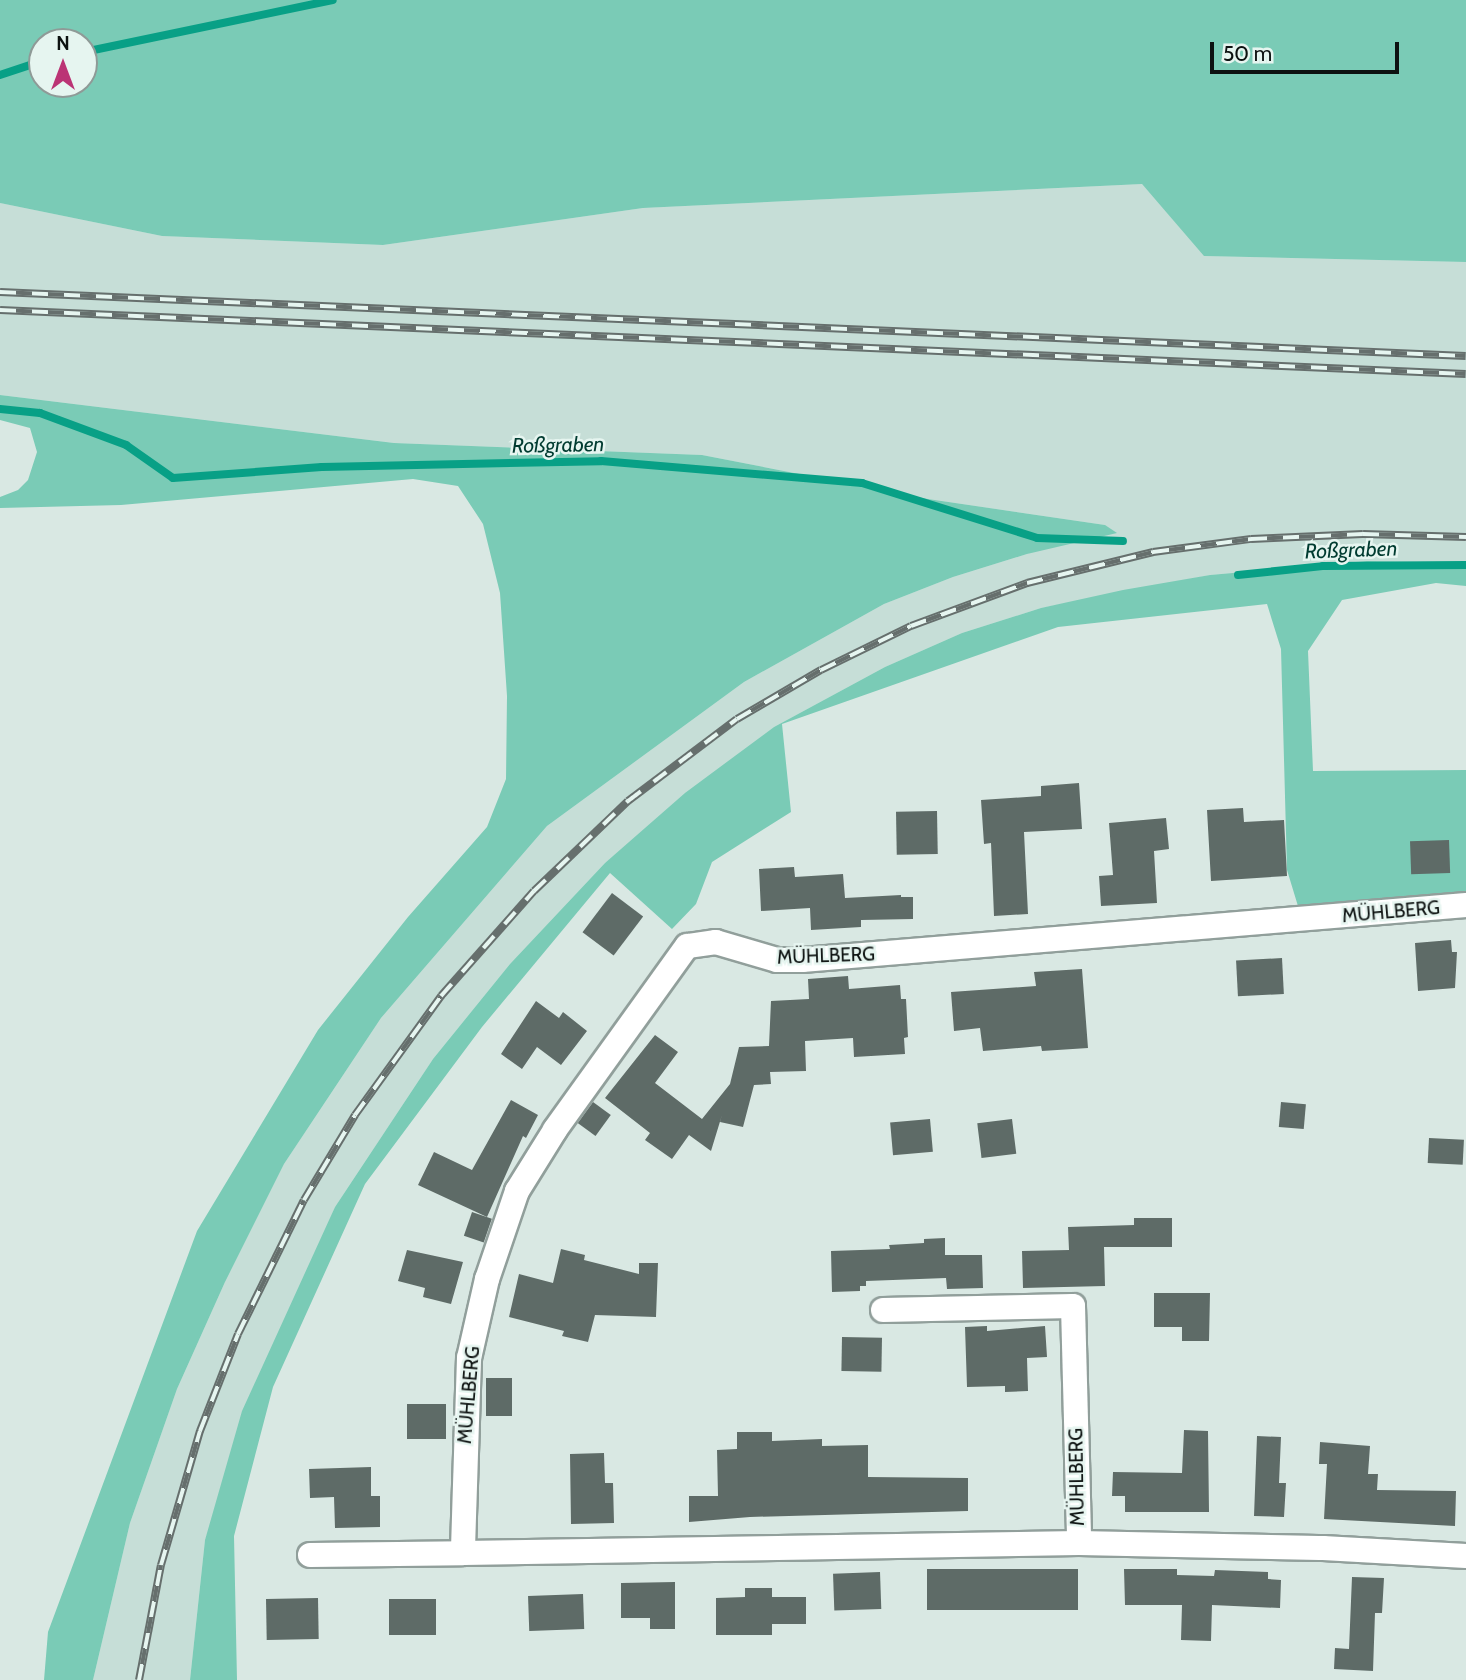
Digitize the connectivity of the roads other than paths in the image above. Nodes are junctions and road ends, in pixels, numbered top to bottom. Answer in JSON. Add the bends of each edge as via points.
{"nodes":[{"id":1,"x":1466,"y":905,"type":"edge"},
{"id":2,"x":883,"y":1310,"type":"dead end"},
{"id":3,"x":1079,"y":1543,"type":"junction"},
{"id":4,"x":463,"y":1553,"type":"junction"},
{"id":5,"x":310,"y":1555,"type":"dead end"},
{"id":6,"x":1466,"y":1556,"type":"edge"}],
"edges":[{"from":1,"to":4,"type":"street","name":"MÜHLBERG","via":[[802,960],[777,960],[716,942],[687,946],[555,1130],[517,1191],[487,1279],[469,1358]]},
{"from":2,"to":3,"type":"street","name":"MÜHLBERG","via":[[1073,1306]]},
{"from":3,"to":4,"type":"street","name":"MÜHLBERG"},
{"from":3,"to":6,"type":"street","name":"MÜHLBERG"},
{"from":4,"to":5,"type":"street","name":"MÜHLBERG"}]}
